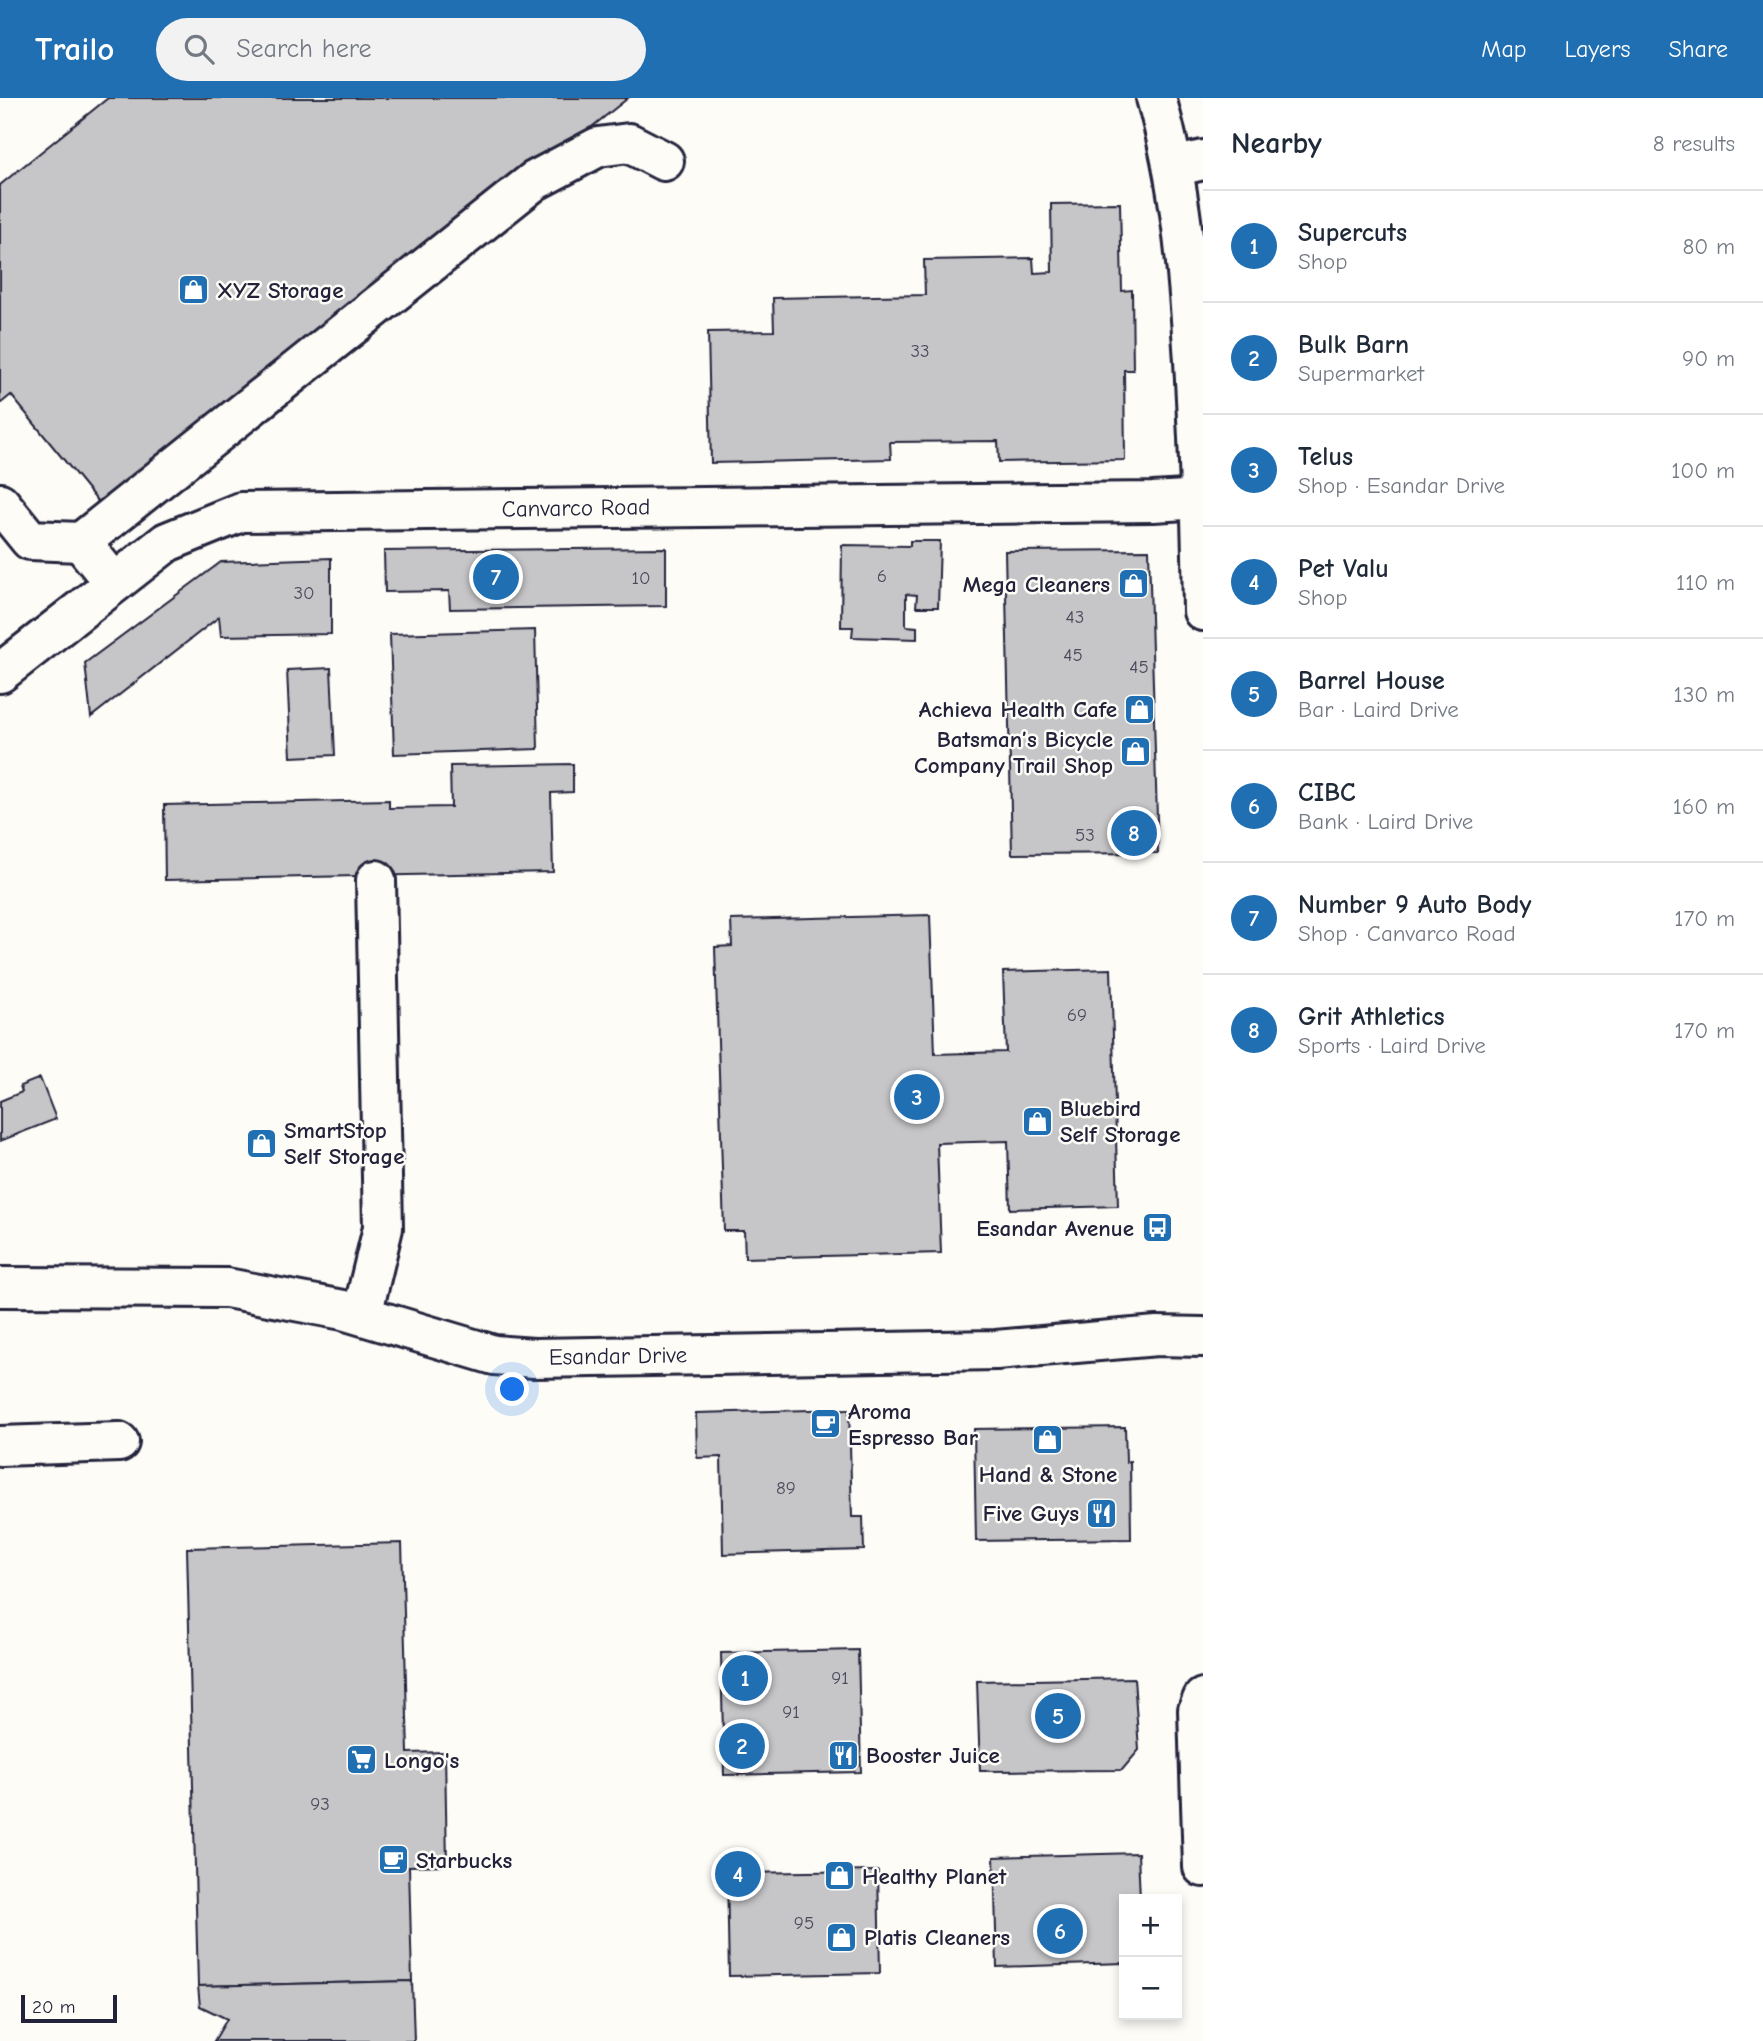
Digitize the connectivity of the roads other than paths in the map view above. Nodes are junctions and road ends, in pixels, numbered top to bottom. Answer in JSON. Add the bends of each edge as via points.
{"nodes":[{"id":1,"x":1156,"y":98,"type":"edge"},
{"id":2,"x":664,"y":161,"type":"dead end"},
{"id":3,"x":1188,"y":164,"type":"edge"},
{"id":4,"x":1202,"y":499,"type":"edge"},
{"id":5,"x":0,"y":503,"type":"edge"},
{"id":6,"x":81,"y":542,"type":"junction"},
{"id":7,"x":114,"y":583,"type":"junction"},
{"id":8,"x":1203,"y":611,"type":"edge"},
{"id":9,"x":0,"y":673,"type":"edge"},
{"id":10,"x":376,"y":880,"type":"dead end"},
{"id":11,"x":0,"y":1287,"type":"edge"},
{"id":12,"x":362,"y":1315,"type":"junction"},
{"id":13,"x":1203,"y":1337,"type":"edge"},
{"id":14,"x":119,"y":1442,"type":"dead end"},
{"id":15,"x":0,"y":1446,"type":"edge"},
{"id":16,"x":1203,"y":1698,"type":"edge"},
{"id":17,"x":1203,"y":1867,"type":"edge"}],
"edges":[{"from":1,"to":3,"type":"street"},
{"from":2,"to":6,"type":"street","via":[[629,143],[598,147],[534,181]]},
{"from":3,"to":4,"type":"street","via":[[1182,216]]},
{"from":4,"to":7,"type":"street","name":"Canvarco Road","via":[[241,512],[167,542]]},
{"from":4,"to":8,"type":"street"},
{"from":5,"to":6,"type":"street","via":[[30,540]]},
{"from":6,"to":7,"type":"street"},
{"from":7,"to":9,"type":"street","name":"Canvarco Road"},
{"from":10,"to":12,"type":"street","via":[[383,1228]]},
{"from":11,"to":12,"type":"street","name":"Esandar Drive","via":[[227,1288]]},
{"from":12,"to":13,"type":"street","name":"Esandar Drive","via":[[494,1355],[534,1358],[996,1350],[1157,1336]]},
{"from":14,"to":15,"type":"street"},
{"from":16,"to":17,"type":"street","via":[[1198,1710]]}]}
